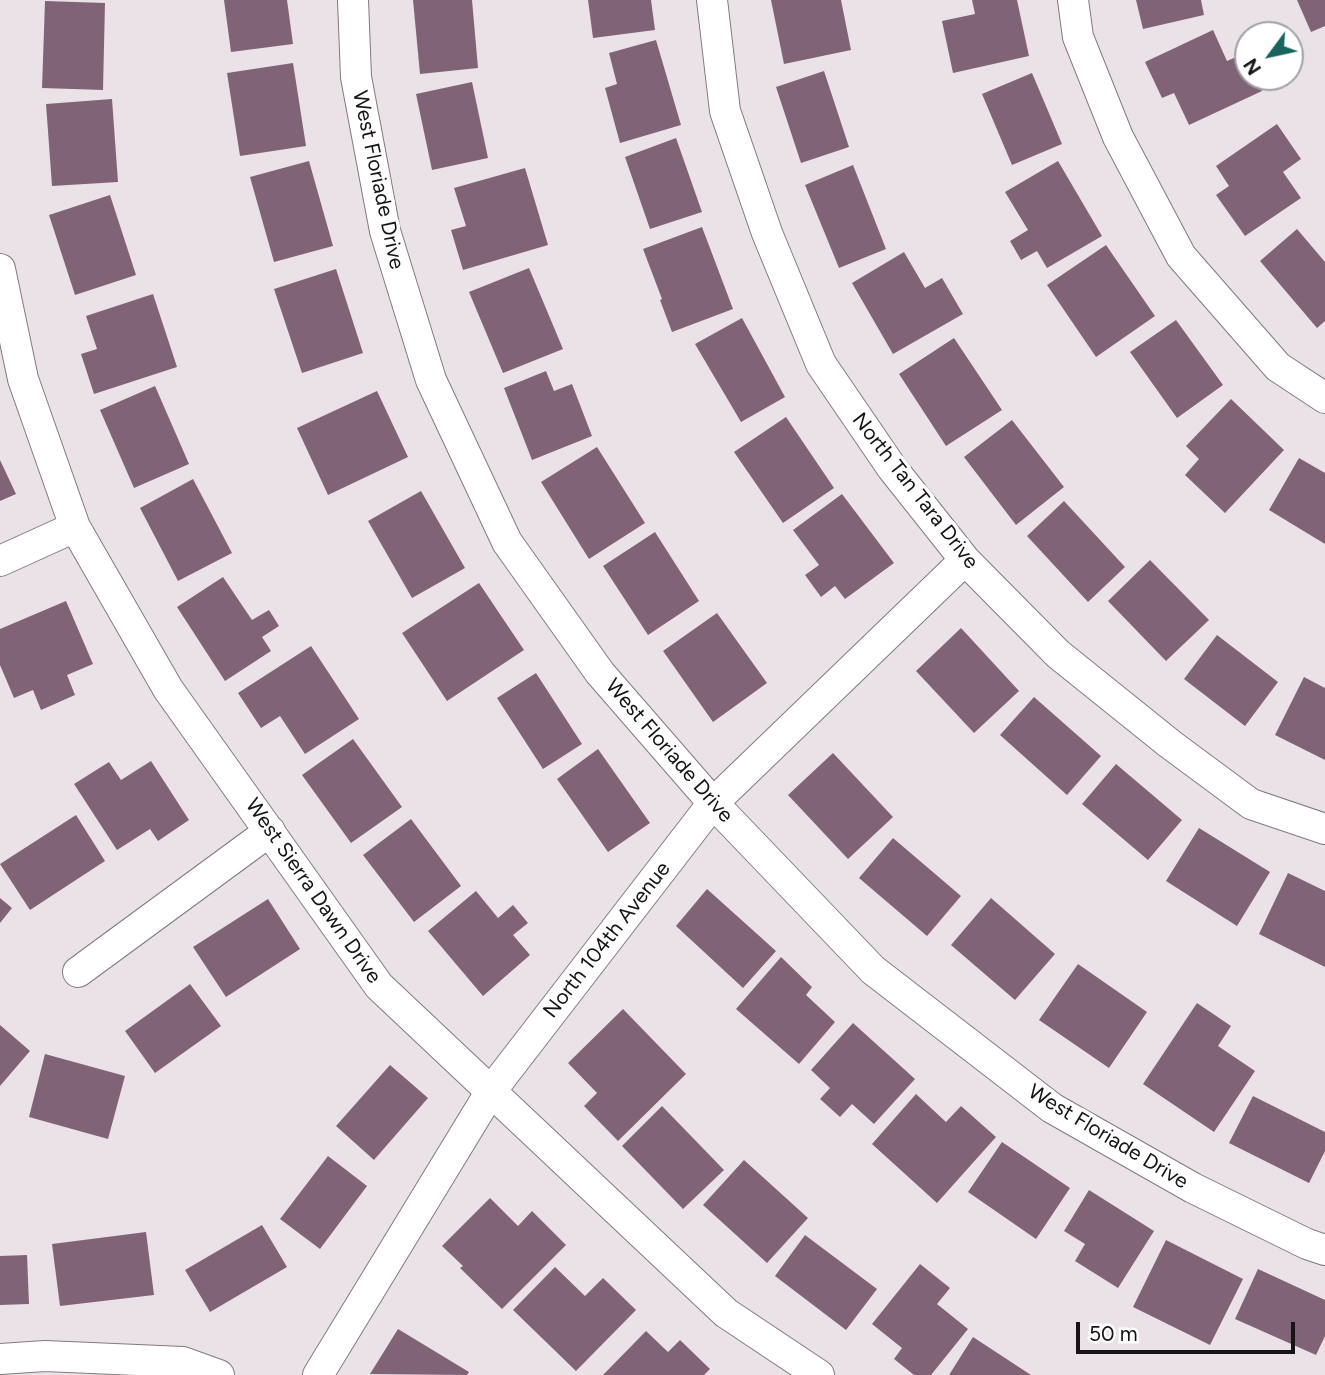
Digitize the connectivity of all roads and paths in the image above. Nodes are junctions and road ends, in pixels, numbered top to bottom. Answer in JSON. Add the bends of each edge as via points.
{"nodes":[{"id":1,"x":353,"y":0,"type":"edge"},
{"id":2,"x":712,"y":0,"type":"edge"},
{"id":3,"x":1073,"y":0,"type":"edge"},
{"id":4,"x":0,"y":269,"type":"edge"},
{"id":5,"x":1325,"y":398,"type":"edge"},
{"id":6,"x":75,"y":527,"type":"junction"},
{"id":7,"x":965,"y":560,"type":"junction"},
{"id":8,"x":0,"y":561,"type":"edge"},
{"id":9,"x":713,"y":803,"type":"junction"},
{"id":10,"x":1325,"y":829,"type":"edge"},
{"id":11,"x":270,"y":831,"type":"junction"},
{"id":12,"x":78,"y":971,"type":"dead end"},
{"id":13,"x":491,"y":1091,"type":"junction"},
{"id":14,"x":1325,"y":1250,"type":"edge"},
{"id":15,"x":0,"y":1359,"type":"edge"},
{"id":16,"x":219,"y":1375,"type":"edge"},
{"id":17,"x":318,"y":1375,"type":"edge"},
{"id":18,"x":818,"y":1375,"type":"edge"}],
"edges":[{"from":1,"to":9,"type":"street","name":"West Floriade Drive","via":[[356,77],[385,231],[431,380],[507,542],[600,673]]},
{"from":2,"to":7,"type":"street","name":"North Tan Tara Drive","via":[[725,111],[767,233],[821,364],[892,468]]},
{"from":3,"to":5,"type":"street","via":[[1078,37],[1118,137],[1181,256],[1278,368]]},
{"from":4,"to":6,"type":"street","name":"West Sierra Dawn Drive","via":[[23,379]]},
{"from":6,"to":8,"type":"street"},
{"from":6,"to":11,"type":"street","name":"West Sierra Dawn Drive","via":[[168,689]]},
{"from":7,"to":9,"type":"street","name":"North 104th Avenue"},
{"from":7,"to":10,"type":"street","name":"North Tan Tara Drive","via":[[1058,654],[1170,744],[1251,804]]},
{"from":9,"to":13,"type":"street","name":"North 104th Avenue"},
{"from":9,"to":14,"type":"street","name":"West Floriade Drive","via":[[873,970],[1052,1108],[1193,1188]]},
{"from":11,"to":12,"type":"street"},
{"from":11,"to":13,"type":"street","name":"West Sierra Dawn Drive","via":[[379,986]]},
{"from":13,"to":17,"type":"street","name":"North 104th Avenue"},
{"from":13,"to":18,"type":"street","name":"West Sierra Dawn Drive","via":[[726,1313]]},
{"from":15,"to":16,"type":"street","via":[[45,1356],[183,1362]]}]}
